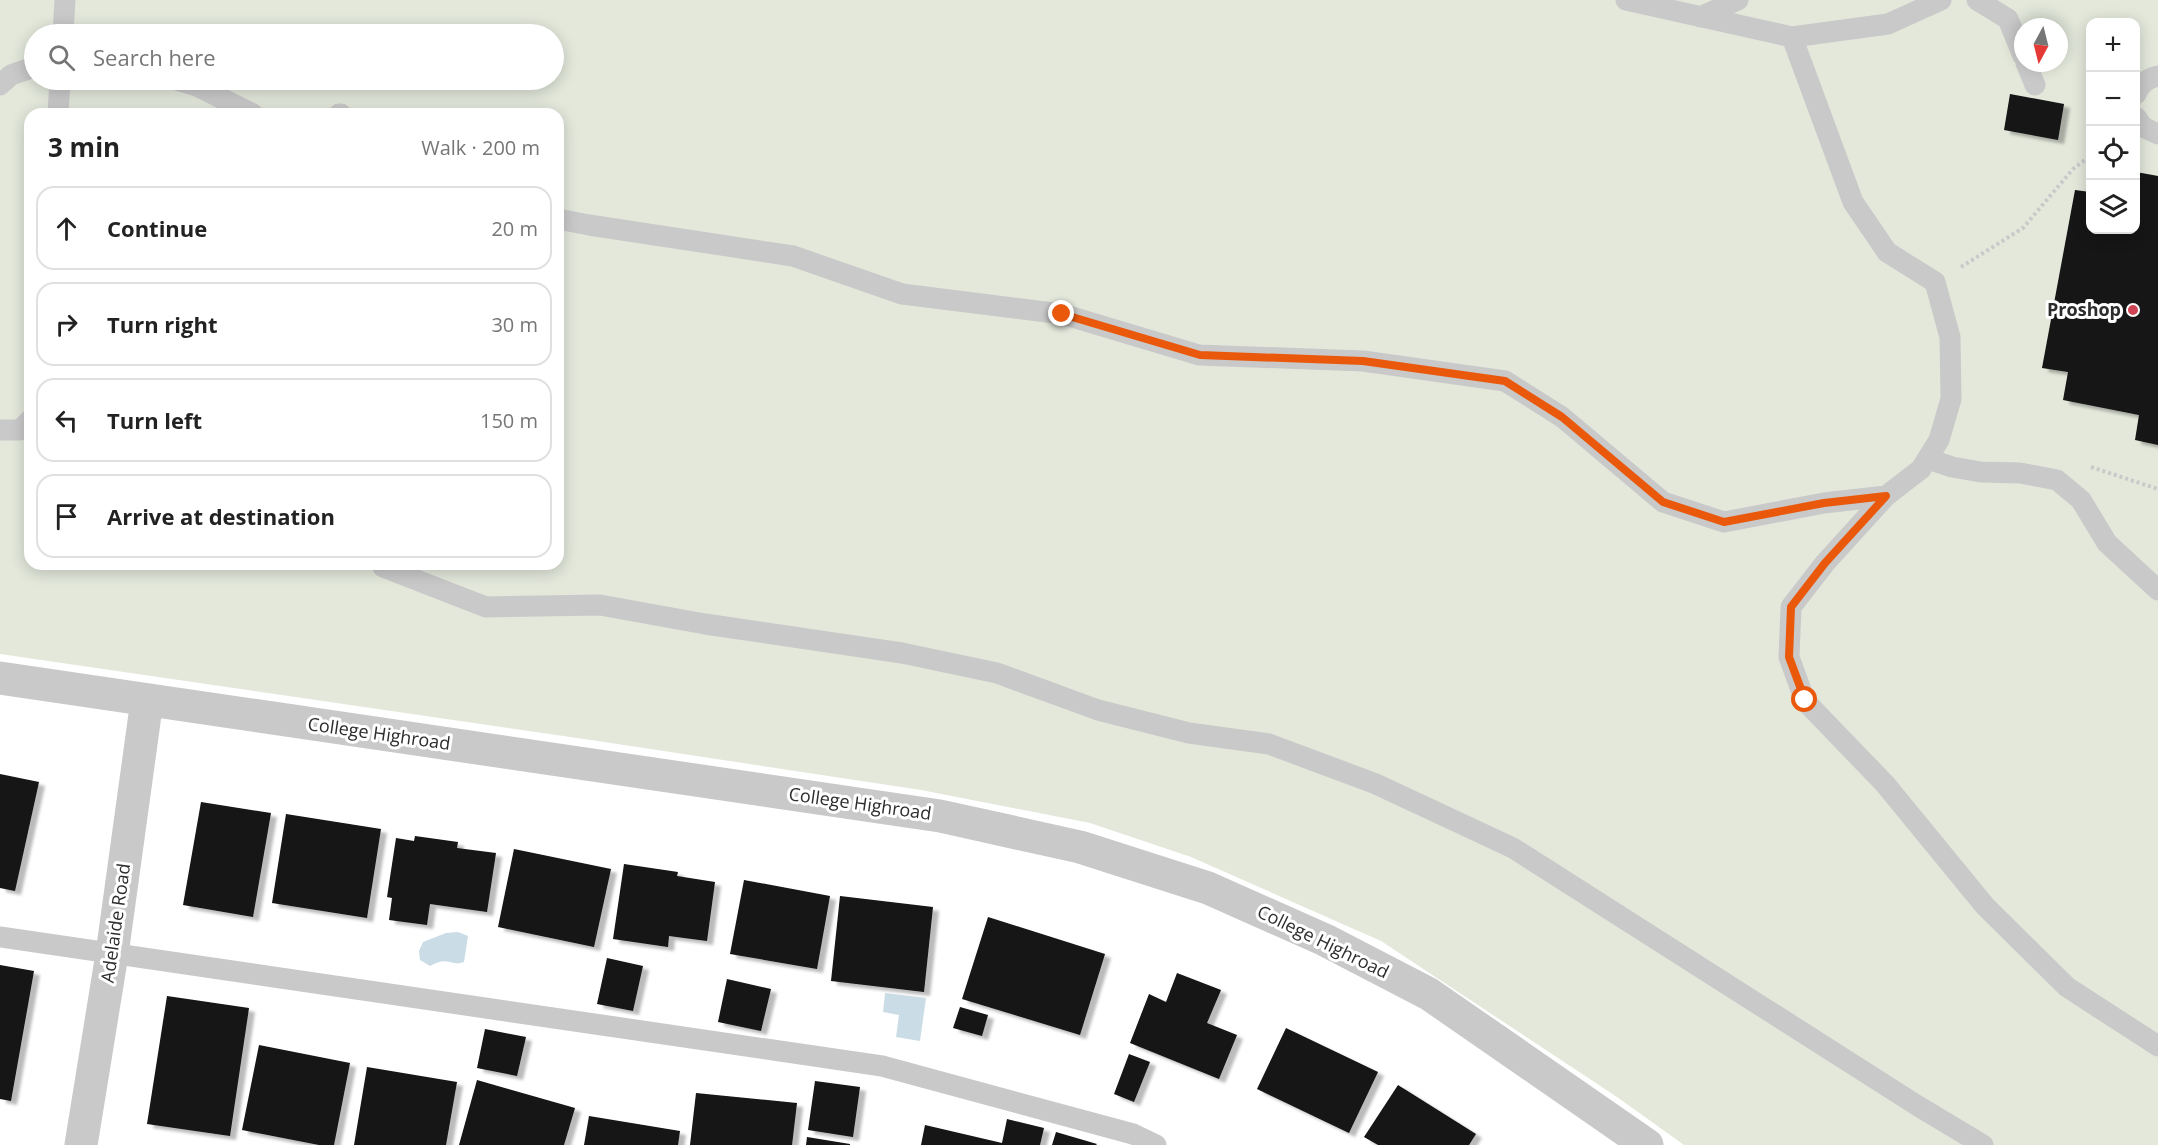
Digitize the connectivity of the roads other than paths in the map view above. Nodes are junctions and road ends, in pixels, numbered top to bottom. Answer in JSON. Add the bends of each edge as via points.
{"nodes":[{"id":1,"x":65,"y":0,"type":"edge"},
{"id":2,"x":1626,"y":0,"type":"edge"},
{"id":3,"x":1738,"y":0,"type":"edge"},
{"id":4,"x":1941,"y":0,"type":"edge"},
{"id":5,"x":1977,"y":0,"type":"edge"},
{"id":6,"x":1700,"y":17,"type":"junction"},
{"id":7,"x":64,"y":24,"type":"edge"},
{"id":8,"x":2014,"y":34,"type":"edge"},
{"id":9,"x":1792,"y":37,"type":"junction"},
{"id":10,"x":24,"y":70,"type":"edge"},
{"id":11,"x":2030,"y":72,"type":"edge"},
{"id":12,"x":2158,"y":76,"type":"edge"},
{"id":13,"x":0,"y":85,"type":"edge"},
{"id":14,"x":2035,"y":86,"type":"dead end"},
{"id":15,"x":2140,"y":88,"type":"edge"},
{"id":16,"x":59,"y":90,"type":"edge"},
{"id":17,"x":205,"y":90,"type":"edge"},
{"id":18,"x":58,"y":108,"type":"edge"},
{"id":19,"x":241,"y":108,"type":"edge"},
{"id":20,"x":2140,"y":123,"type":"edge"},
{"id":21,"x":2158,"y":134,"type":"edge"},
{"id":22,"x":564,"y":220,"type":"edge"},
{"id":23,"x":24,"y":426,"type":"edge"},
{"id":24,"x":0,"y":430,"type":"edge"},
{"id":25,"x":1928,"y":459,"type":"junction"},
{"id":26,"x":1886,"y":496,"type":"junction"},
{"id":27,"x":391,"y":570,"type":"edge"},
{"id":28,"x":2158,"y":590,"type":"edge"},
{"id":29,"x":0,"y":678,"type":"edge"},
{"id":30,"x":147,"y":700,"type":"junction"},
{"id":31,"x":0,"y":937,"type":"edge"},
{"id":32,"x":112,"y":954,"type":"junction"},
{"id":33,"x":2158,"y":1046,"type":"edge"},
{"id":34,"x":81,"y":1145,"type":"edge"},
{"id":35,"x":1156,"y":1145,"type":"edge"},
{"id":36,"x":1647,"y":1145,"type":"edge"},
{"id":37,"x":1983,"y":1145,"type":"edge"}],
"edges":[{"from":1,"to":7,"type":"lane"},
{"from":2,"to":6,"type":"lane"},
{"from":3,"to":6,"type":"lane"},
{"from":4,"to":9,"type":"lane","via":[[1888,24]]},
{"from":5,"to":8,"type":"lane","via":[[2008,19]]},
{"from":6,"to":9,"type":"lane"},
{"from":9,"to":25,"type":"lane","via":[[1853,202],[1887,252],[1935,282],[1950,337],[1951,399],[1939,440]]},
{"from":10,"to":13,"type":"lane"},
{"from":11,"to":14,"type":"lane"},
{"from":12,"to":15,"type":"lane"},
{"from":16,"to":18,"type":"lane"},
{"from":17,"to":19,"type":"lane"},
{"from":20,"to":21,"type":"lane"},
{"from":22,"to":26,"type":"lane","via":[[793,256],[903,294],[1062,314],[1200,355],[1363,361],[1505,381],[1562,417],[1663,502],[1724,522]]},
{"from":23,"to":24,"type":"lane","via":[[20,430]]},
{"from":25,"to":26,"type":"lane","via":[[1921,470]]},
{"from":25,"to":28,"type":"lane","via":[[1980,472],[2020,473],[2057,480],[2081,500],[2107,543]]},
{"from":26,"to":33,"type":"lane","via":[[1791,607],[1789,657],[1805,700],[1885,784],[1985,906],[2067,987]]},
{"from":27,"to":37,"type":"lane","via":[[486,607],[600,605],[902,653],[997,673],[1098,710],[1189,733],[1269,744],[1376,784],[1513,848]]},
{"from":29,"to":30,"type":"street","name":"College Highroad"},
{"from":30,"to":32,"type":"street","name":"Adelaide Road"},
{"from":30,"to":36,"type":"street","name":"College Highroad","via":[[940,816],[1080,847],[1208,888],[1324,940],[1419,989]]},
{"from":31,"to":32,"type":"lane"},
{"from":32,"to":34,"type":"street","name":"Adelaide Road"},
{"from":32,"to":35,"type":"lane","via":[[882,1066],[1132,1134]]}]}
